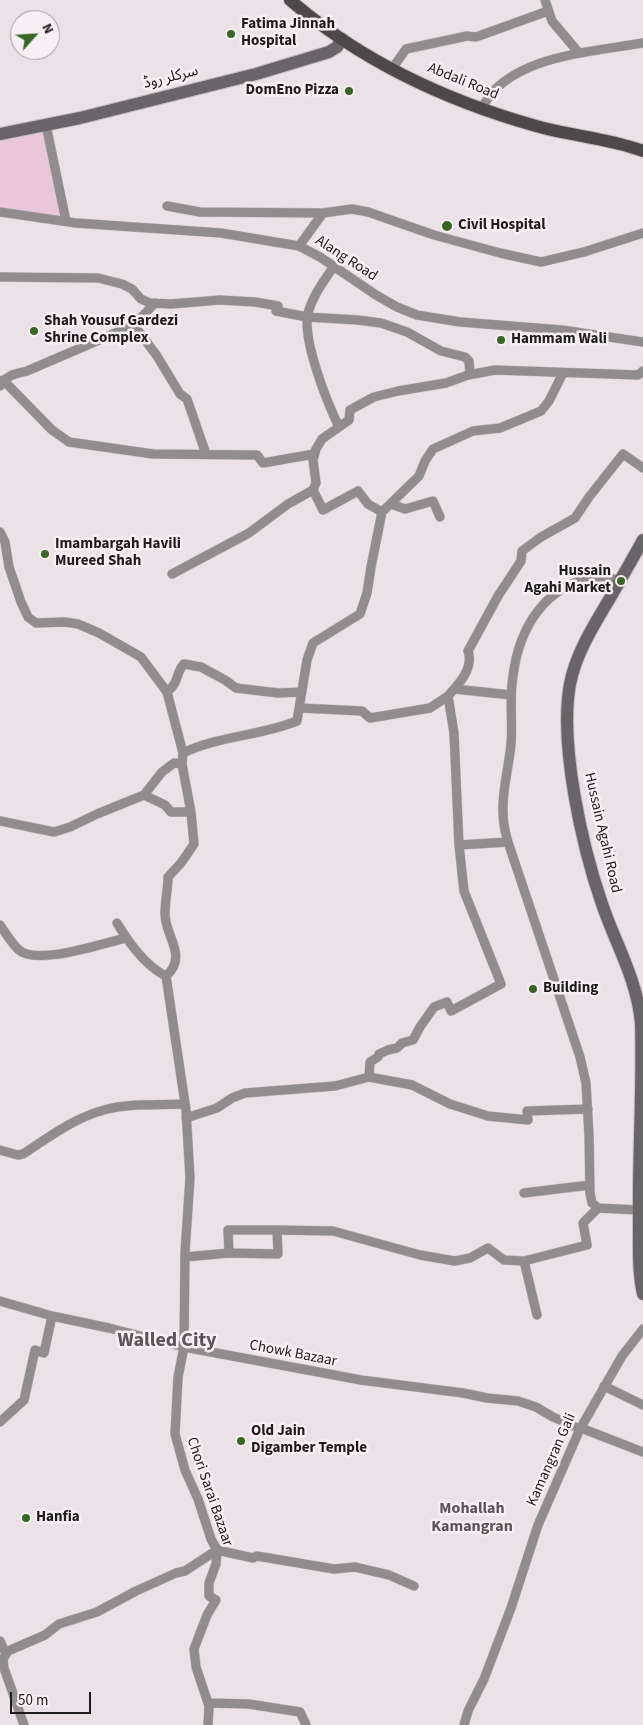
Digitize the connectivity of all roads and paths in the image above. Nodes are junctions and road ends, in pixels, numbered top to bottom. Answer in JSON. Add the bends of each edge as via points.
{"nodes":[{"id":1,"x":290,"y":0,"type":"edge"},
{"id":2,"x":545,"y":0,"type":"edge"},
{"id":3,"x":548,"y":11,"type":"junction"},
{"id":4,"x":342,"y":39,"type":"junction"},
{"id":5,"x":643,"y":43,"type":"edge"},
{"id":6,"x":579,"y":54,"type":"junction"},
{"id":7,"x":392,"y":69,"type":"junction"},
{"id":8,"x":480,"y":109,"type":"junction"},
{"id":9,"x":46,"y":125,"type":"junction"},
{"id":10,"x":0,"y":134,"type":"edge"},
{"id":11,"x":643,"y":151,"type":"edge"},
{"id":12,"x":167,"y":206,"type":"dead end"},
{"id":13,"x":0,"y":212,"type":"edge"},
{"id":14,"x":323,"y":213,"type":"junction"},
{"id":15,"x":66,"y":220,"type":"junction"},
{"id":16,"x":643,"y":233,"type":"edge"},
{"id":17,"x":299,"y":246,"type":"junction"},
{"id":18,"x":334,"y":266,"type":"junction"},
{"id":19,"x":0,"y":277,"type":"edge"},
{"id":20,"x":155,"y":303,"type":"junction"},
{"id":21,"x":308,"y":317,"type":"junction"},
{"id":22,"x":134,"y":325,"type":"junction"},
{"id":23,"x":643,"y":342,"type":"edge"},
{"id":24,"x":643,"y":371,"type":"edge"},
{"id":25,"x":563,"y":373,"type":"junction"},
{"id":26,"x":470,"y":374,"type":"junction"},
{"id":27,"x":2,"y":383,"type":"edge"},
{"id":28,"x":339,"y":427,"type":"junction"},
{"id":29,"x":206,"y":454,"type":"junction"},
{"id":30,"x":314,"y":454,"type":"junction"},
{"id":31,"x":643,"y":468,"type":"edge"},
{"id":32,"x":313,"y":490,"type":"junction"},
{"id":33,"x":391,"y":504,"type":"junction"},
{"id":34,"x":382,"y":512,"type":"junction"},
{"id":35,"x":440,"y":517,"type":"dead end"},
{"id":36,"x":0,"y":532,"type":"edge"},
{"id":37,"x":643,"y":540,"type":"edge"},
{"id":38,"x":172,"y":574,"type":"dead end"},
{"id":39,"x":619,"y":580,"type":"junction"},
{"id":40,"x":167,"y":692,"type":"junction"},
{"id":41,"x":302,"y":692,"type":"junction"},
{"id":42,"x":452,"y":693,"type":"junction"},
{"id":43,"x":511,"y":695,"type":"junction"},
{"id":44,"x":300,"y":708,"type":"junction"},
{"id":45,"x":183,"y":753,"type":"junction"},
{"id":46,"x":182,"y":764,"type":"junction"},
{"id":47,"x":144,"y":795,"type":"junction"},
{"id":48,"x":191,"y":812,"type":"junction"},
{"id":49,"x":0,"y":821,"type":"edge"},
{"id":50,"x":508,"y":842,"type":"junction"},
{"id":51,"x":459,"y":845,"type":"junction"},
{"id":52,"x":117,"y":923,"type":"dead end"},
{"id":53,"x":0,"y":925,"type":"edge"},
{"id":54,"x":126,"y":938,"type":"junction"},
{"id":55,"x":166,"y":976,"type":"junction"},
{"id":56,"x":369,"y":1077,"type":"junction"},
{"id":57,"x":185,"y":1104,"type":"junction"},
{"id":58,"x":588,"y":1109,"type":"junction"},
{"id":59,"x":186,"y":1118,"type":"junction"},
{"id":60,"x":0,"y":1150,"type":"edge"},
{"id":61,"x":590,"y":1184,"type":"junction"},
{"id":62,"x":524,"y":1193,"type":"dead end"},
{"id":63,"x":598,"y":1208,"type":"junction"},
{"id":64,"x":639,"y":1210,"type":"junction"},
{"id":65,"x":277,"y":1230,"type":"junction"},
{"id":66,"x":229,"y":1253,"type":"junction"},
{"id":67,"x":185,"y":1257,"type":"junction"},
{"id":68,"x":524,"y":1261,"type":"junction"},
{"id":69,"x":643,"y":1294,"type":"edge"},
{"id":70,"x":0,"y":1301,"type":"edge"},
{"id":71,"x":536,"y":1315,"type":"dead end"},
{"id":72,"x":52,"y":1316,"type":"junction"},
{"id":73,"x":643,"y":1329,"type":"edge"},
{"id":74,"x":184,"y":1347,"type":"junction"},
{"id":75,"x":604,"y":1386,"type":"junction"},
{"id":76,"x":643,"y":1405,"type":"edge"},
{"id":77,"x":0,"y":1422,"type":"edge"},
{"id":78,"x":580,"y":1429,"type":"junction"},
{"id":79,"x":643,"y":1452,"type":"edge"},
{"id":80,"x":217,"y":1550,"type":"junction"},
{"id":81,"x":414,"y":1586,"type":"dead end"},
{"id":82,"x":0,"y":1642,"type":"edge"},
{"id":83,"x":6,"y":1654,"type":"junction"},
{"id":84,"x":208,"y":1703,"type":"junction"},
{"id":85,"x":24,"y":1725,"type":"edge"},
{"id":86,"x":208,"y":1725,"type":"edge"},
{"id":87,"x":306,"y":1725,"type":"edge"},
{"id":88,"x":464,"y":1725,"type":"edge"}],
"edges":[{"from":1,"to":4,"type":"main road","name":"Abdali Road"},
{"from":2,"to":3,"type":"street"},
{"from":3,"to":6,"type":"street","via":[[552,21]]},
{"from":3,"to":7,"type":"street","via":[[476,37],[467,36],[406,50]]},
{"from":4,"to":7,"type":"main road","name":"Abdali Road"},
{"from":4,"to":9,"type":"main road","name":"سرکلر روڈ","via":[[330,52],[274,69]]},
{"from":5,"to":6,"type":"street"},
{"from":6,"to":8,"type":"street","via":[[525,68],[498,86]]},
{"from":7,"to":8,"type":"main road","name":"Abdali Road"},
{"from":8,"to":11,"type":"main road","name":"Abdali Road","via":[[538,127]]},
{"from":9,"to":10,"type":"main road","name":"سرکلر روڈ"},
{"from":9,"to":15,"type":"street"},
{"from":12,"to":14,"type":"street","via":[[200,212]]},
{"from":13,"to":15,"type":"street","name":"Alang Road"},
{"from":14,"to":16,"type":"street","via":[[352,209],[368,212],[434,235],[541,262]]},
{"from":14,"to":17,"type":"street"},
{"from":15,"to":17,"type":"street","name":"Alang Road","via":[[221,233]]},
{"from":17,"to":18,"type":"street","name":"Alang Road"},
{"from":18,"to":21,"type":"street","via":[[316,292]]},
{"from":18,"to":23,"type":"street","name":"Alang Road","via":[[376,295],[417,315]]},
{"from":19,"to":20,"type":"street","via":[[98,278],[122,284],[141,299]]},
{"from":20,"to":21,"type":"street","via":[[255,302],[278,306],[276,311]]},
{"from":20,"to":22,"type":"street"},
{"from":21,"to":26,"type":"street","via":[[381,323],[407,332],[441,351],[465,357],[469,361]]},
{"from":21,"to":28,"type":"street","via":[[311,351]]},
{"from":22,"to":27,"type":"street","via":[[35,368],[10,375]]},
{"from":22,"to":29,"type":"street","via":[[180,394],[187,399]]},
{"from":24,"to":25,"type":"street","via":[[638,375]]},
{"from":25,"to":26,"type":"street","via":[[516,369]]},
{"from":25,"to":33,"type":"street","via":[[541,411],[500,428],[474,431],[433,449],[419,476]]},
{"from":26,"to":28,"type":"street","via":[[446,383],[374,397],[350,410],[349,420]]},
{"from":27,"to":29,"type":"street","via":[[69,442],[153,454]]},
{"from":28,"to":30,"type":"street","via":[[322,439]]},
{"from":29,"to":30,"type":"street","via":[[257,455],[263,463]]},
{"from":30,"to":32,"type":"street","via":[[316,483]]},
{"from":31,"to":42,"type":"street","via":[[623,454],[575,518],[522,551],[521,561],[468,651],[471,658],[467,671]]},
{"from":32,"to":34,"type":"street","via":[[323,510],[358,491],[368,504]]},
{"from":32,"to":38,"type":"street","via":[[249,533]]},
{"from":33,"to":34,"type":"street"},
{"from":33,"to":35,"type":"street","via":[[405,509],[433,501]]},
{"from":34,"to":41,"type":"street","via":[[360,614],[314,643],[307,660]]},
{"from":36,"to":40,"type":"street","via":[[28,617],[36,623],[78,624],[121,644],[141,657]]},
{"from":37,"to":39,"type":"main road","name":"Hussain Agahi Road"},
{"from":39,"to":43,"type":"street","via":[[598,577],[570,585],[548,599],[521,639]]},
{"from":39,"to":64,"type":"main road","name":"Hussain Agahi Road","via":[[592,629],[570,683],[569,755],[584,839],[602,905],[638,995],[642,1052]]},
{"from":40,"to":41,"type":"street","via":[[176,683],[184,664],[201,668],[236,688]]},
{"from":40,"to":45,"type":"street"},
{"from":41,"to":44,"type":"street"},
{"from":42,"to":43,"type":"street"},
{"from":42,"to":44,"type":"street","via":[[430,708],[370,718],[362,711]]},
{"from":42,"to":51,"type":"street"},
{"from":43,"to":50,"type":"street","via":[[511,743],[503,813]]},
{"from":44,"to":45,"type":"street","via":[[296,721],[281,727]]},
{"from":45,"to":46,"type":"street"},
{"from":46,"to":47,"type":"street","via":[[174,763],[162,772]]},
{"from":46,"to":48,"type":"street"},
{"from":47,"to":48,"type":"street","via":[[172,812]]},
{"from":47,"to":49,"type":"street","via":[[54,832]]},
{"from":48,"to":55,"type":"street","via":[[194,844],[168,877],[164,914],[177,954]]},
{"from":50,"to":51,"type":"street"},
{"from":50,"to":58,"type":"street","via":[[580,1057]]},
{"from":51,"to":56,"type":"street","via":[[464,891],[501,984],[451,1011],[447,1002],[434,1007],[413,1040],[379,1054],[370,1062]]},
{"from":52,"to":54,"type":"street"},
{"from":53,"to":54,"type":"street","via":[[19,950],[32,956],[54,955]]},
{"from":54,"to":55,"type":"street","via":[[153,970]]},
{"from":55,"to":57,"type":"street","name":"Chori Sarai Bazaar"},
{"from":56,"to":58,"type":"street","via":[[412,1085],[450,1104],[488,1116],[528,1120],[527,1111]]},
{"from":56,"to":59,"type":"street","via":[[335,1086],[245,1093],[217,1108]]},
{"from":57,"to":59,"type":"street","name":"Chori Sarai Bazaar"},
{"from":57,"to":60,"type":"street","via":[[104,1110],[76,1120],[23,1154]]},
{"from":58,"to":61,"type":"street"},
{"from":59,"to":67,"type":"street","name":"Chori Sarai Bazaar","via":[[190,1178]]},
{"from":61,"to":62,"type":"street"},
{"from":61,"to":63,"type":"street","via":[[592,1203]]},
{"from":63,"to":64,"type":"street"},
{"from":63,"to":68,"type":"street","via":[[583,1223],[587,1244]]},
{"from":64,"to":69,"type":"main road","name":"Hussain Agahi Road","via":[[639,1279]]},
{"from":65,"to":66,"type":"street","via":[[228,1230]]},
{"from":65,"to":66,"type":"street","via":[[278,1254]]},
{"from":65,"to":68,"type":"street","via":[[333,1231],[455,1261],[470,1258],[488,1248],[504,1260]]},
{"from":66,"to":67,"type":"street"},
{"from":67,"to":74,"type":"street","name":"Chori Sarai Bazaar"},
{"from":68,"to":71,"type":"street"},
{"from":70,"to":72,"type":"street","name":"Chowk Bazaar"},
{"from":72,"to":74,"type":"street","name":"Chowk Bazaar"},
{"from":72,"to":77,"type":"street","via":[[44,1353],[34,1350],[24,1400]]},
{"from":73,"to":75,"type":"street","name":"Kamangran Gali"},
{"from":74,"to":78,"type":"street","name":"Chowk Bazaar","via":[[361,1380],[518,1401]]},
{"from":74,"to":80,"type":"street","name":"Chori Sarai Bazaar","via":[[178,1377],[175,1434],[185,1470]]},
{"from":75,"to":76,"type":"street"},
{"from":75,"to":78,"type":"street","name":"Kamangran Gali"},
{"from":78,"to":79,"type":"street","name":"Chowk Bazaar"},
{"from":78,"to":88,"type":"street","name":"Kamangran Gali","via":[[538,1525],[511,1608]]},
{"from":80,"to":81,"type":"street","via":[[334,1569],[354,1567],[389,1575]]},
{"from":80,"to":83,"type":"street","via":[[185,1572],[176,1573],[96,1612],[59,1624],[45,1635]]},
{"from":80,"to":84,"type":"street","name":"Chori Sarai Bazaar","via":[[209,1582],[209,1596],[216,1600],[194,1649],[196,1667]]},
{"from":82,"to":83,"type":"street"},
{"from":83,"to":85,"type":"street","via":[[4,1668]]},
{"from":84,"to":86,"type":"street","name":"Chori Sarai Bazaar"},
{"from":84,"to":87,"type":"street","via":[[249,1704],[300,1712]]}]}
